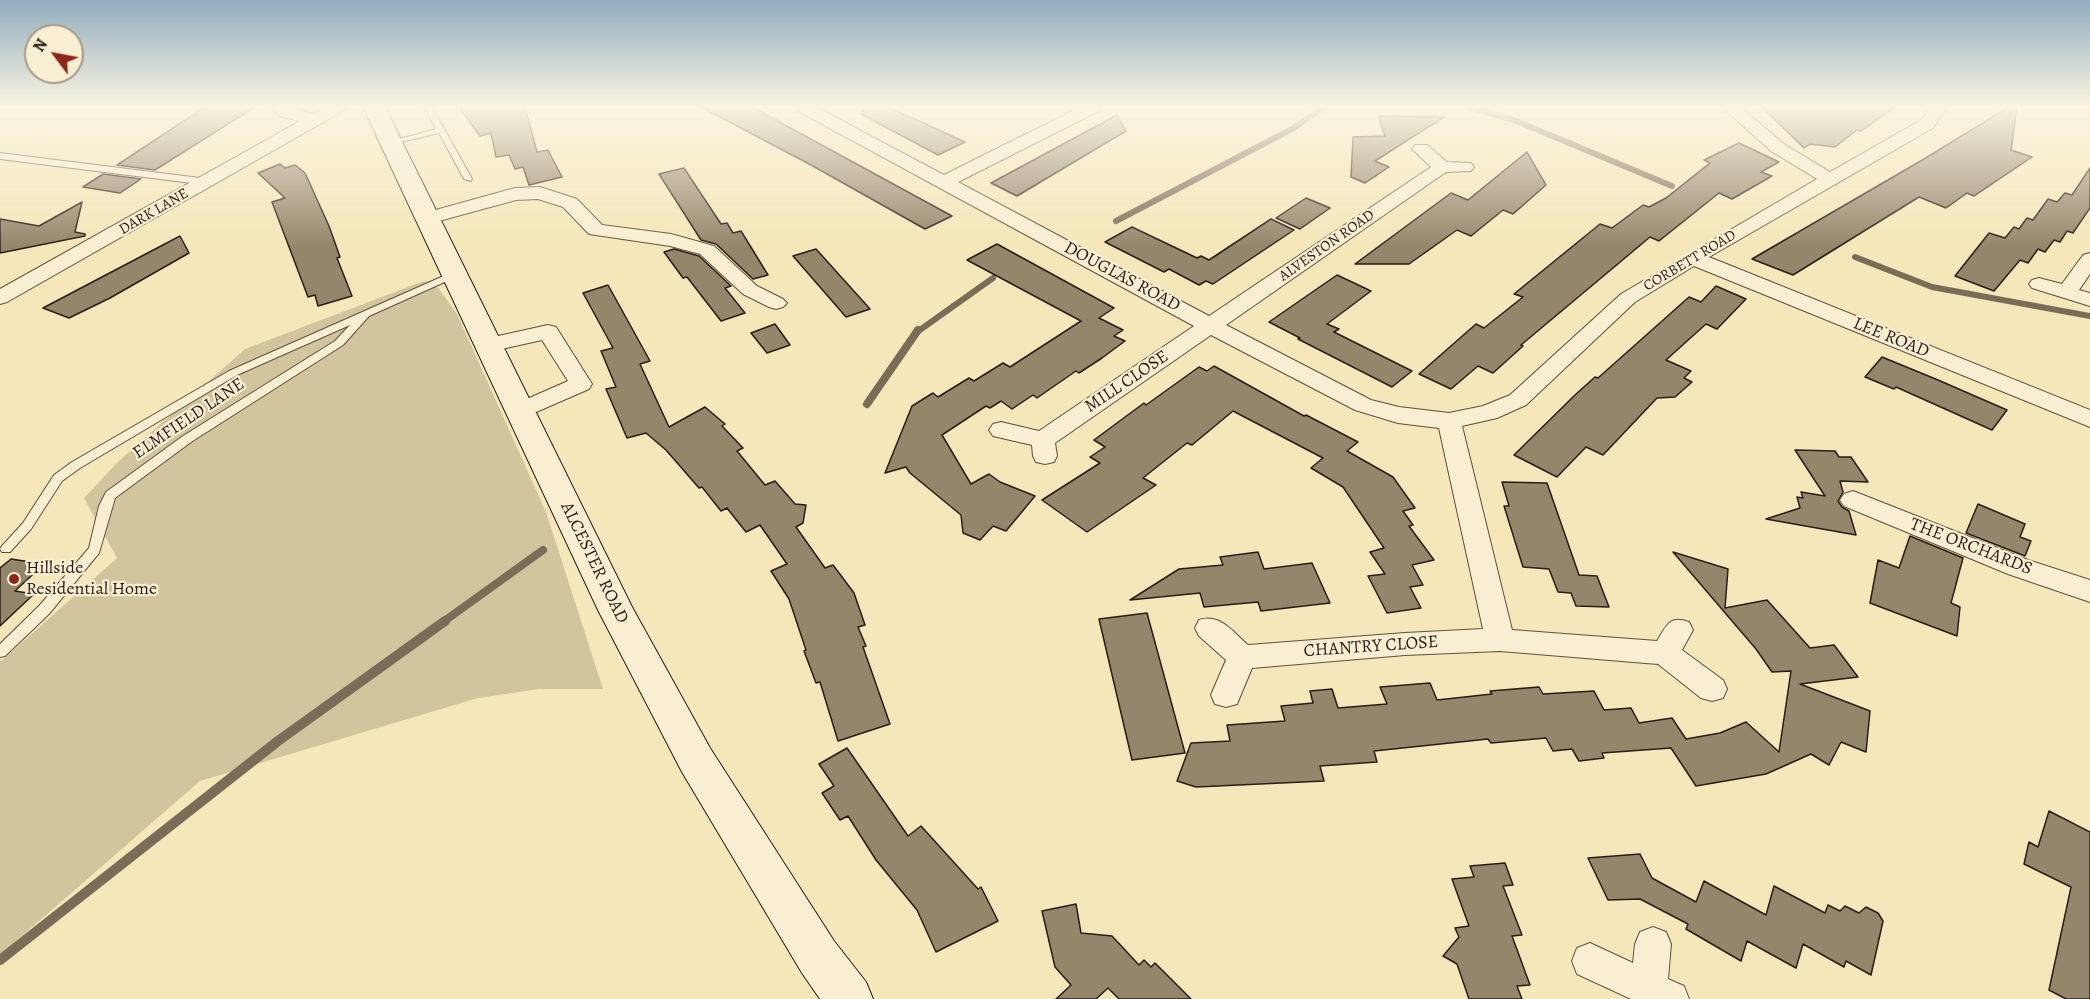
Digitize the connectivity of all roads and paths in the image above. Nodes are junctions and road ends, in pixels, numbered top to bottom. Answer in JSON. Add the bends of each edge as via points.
{"nodes":[{"id":1,"x":255,"y":154,"type":"edge"},
{"id":2,"x":398,"y":154,"type":"edge"},
{"id":3,"x":455,"y":154,"type":"edge"},
{"id":4,"x":890,"y":154,"type":"edge"},
{"id":5,"x":1002,"y":154,"type":"edge"},
{"id":6,"x":1426,"y":154,"type":"edge"},
{"id":7,"x":1785,"y":154,"type":"edge"},
{"id":8,"x":1876,"y":154,"type":"edge"},
{"id":9,"x":0,"y":156,"type":"edge"},
{"id":10,"x":1442,"y":167,"type":"junction"},
{"id":11,"x":1465,"y":167,"type":"dead end"},
{"id":12,"x":468,"y":179,"type":"dead end"},
{"id":13,"x":1832,"y":179,"type":"junction"},
{"id":14,"x":208,"y":182,"type":"junction"},
{"id":15,"x":944,"y":183,"type":"junction"},
{"id":16,"x":428,"y":218,"type":"junction"},
{"id":17,"x":1693,"y":258,"type":"junction"},
{"id":18,"x":2090,"y":259,"type":"edge"},
{"id":19,"x":455,"y":274,"type":"junction"},
{"id":20,"x":0,"y":278,"type":"edge"},
{"id":21,"x":28,"y":284,"type":"junction"},
{"id":22,"x":2039,"y":284,"type":"dead end"},
{"id":23,"x":2066,"y":293,"type":"junction"},
{"id":24,"x":0,"y":297,"type":"edge"},
{"id":25,"x":2090,"y":300,"type":"edge"},
{"id":26,"x":776,"y":303,"type":"dead end"},
{"id":27,"x":365,"y":314,"type":"junction"},
{"id":28,"x":1211,"y":325,"type":"junction"},
{"id":29,"x":488,"y":345,"type":"junction"},
{"id":30,"x":519,"y":411,"type":"junction"},
{"id":31,"x":2090,"y":419,"type":"edge"},
{"id":32,"x":1449,"y":422,"type":"junction"},
{"id":33,"x":1001,"y":430,"type":"dead end"},
{"id":34,"x":1853,"y":500,"type":"dead end"},
{"id":35,"x":6,"y":549,"type":"dead end"},
{"id":36,"x":2090,"y":591,"type":"edge"},
{"id":37,"x":1209,"y":628,"type":"dead end"},
{"id":38,"x":1500,"y":640,"type":"junction"},
{"id":39,"x":0,"y":652,"type":"edge"},
{"id":40,"x":1242,"y":657,"type":"junction"},
{"id":41,"x":1712,"y":689,"type":"dead end"},
{"id":42,"x":1226,"y":695,"type":"dead end"},
{"id":43,"x":1653,"y":944,"type":"dead end"},
{"id":44,"x":1590,"y":961,"type":"dead end"},
{"id":45,"x":1660,"y":994,"type":"edge"},
{"id":46,"x":849,"y":999,"type":"edge"}],
"edges":[{"from":1,"to":14,"type":"street","name":"DARK LANE"},
{"from":2,"to":16,"type":"street","name":"ALCESTER ROAD"},
{"from":3,"to":12,"type":"lane"},
{"from":4,"to":15,"type":"street","name":"DOUGLAS ROAD"},
{"from":5,"to":15,"type":"street"},
{"from":6,"to":10,"type":"street"},
{"from":7,"to":13,"type":"street"},
{"from":8,"to":13,"type":"street","name":"CORBETT ROAD"},
{"from":9,"to":14,"type":"lane"},
{"from":10,"to":11,"type":"street"},
{"from":10,"to":28,"type":"street","name":"ALVESTON ROAD"},
{"from":13,"to":17,"type":"street","name":"CORBETT ROAD"},
{"from":14,"to":21,"type":"street","name":"DARK LANE"},
{"from":15,"to":28,"type":"street","name":"DOUGLAS ROAD"},
{"from":16,"to":19,"type":"street","name":"ALCESTER ROAD"},
{"from":16,"to":26,"type":"street","via":[[515,194],[540,193],[570,204],[596,230],[670,240],[707,250],[750,290]]},
{"from":17,"to":31,"type":"street","name":"LEE ROAD"},
{"from":17,"to":32,"type":"street","name":"CORBETT ROAD","via":[[1628,298],[1518,400],[1489,413]]},
{"from":18,"to":23,"type":"street"},
{"from":19,"to":27,"type":"lane","name":"ELMFIELD LANE"},
{"from":19,"to":29,"type":"street","name":"ALCESTER ROAD"},
{"from":20,"to":21,"type":"street"},
{"from":21,"to":24,"type":"street","name":"DARK LANE"},
{"from":22,"to":23,"type":"street"},
{"from":23,"to":25,"type":"street"},
{"from":27,"to":35,"type":"lane","via":[[233,373],[76,465],[58,478],[27,526]]},
{"from":27,"to":39,"type":"lane","name":"ELMFIELD LANE","via":[[339,343],[186,439],[110,495],[95,550],[44,610]]},
{"from":28,"to":32,"type":"street","name":"DOUGLAS ROAD","via":[[1363,405],[1398,415]]},
{"from":28,"to":33,"type":"street","name":"MILL CLOSE","via":[[1044,449]]},
{"from":29,"to":30,"type":"street","name":"ALCESTER ROAD"},
{"from":29,"to":30,"type":"street","via":[[548,332],[581,384]]},
{"from":30,"to":46,"type":"street","name":"ALCESTER ROAD","via":[[616,610],[696,760],[818,957]]},
{"from":32,"to":38,"type":"street"},
{"from":34,"to":36,"type":"street","name":"THE ORCHARDS","via":[[2018,567]]},
{"from":37,"to":40,"type":"street"},
{"from":38,"to":40,"type":"street","name":"CHANTRY CLOSE"},
{"from":38,"to":41,"type":"street","name":"CHANTRY CLOSE","via":[[1672,641]]},
{"from":40,"to":42,"type":"street"},
{"from":43,"to":45,"type":"street"},
{"from":44,"to":45,"type":"street"}]}
